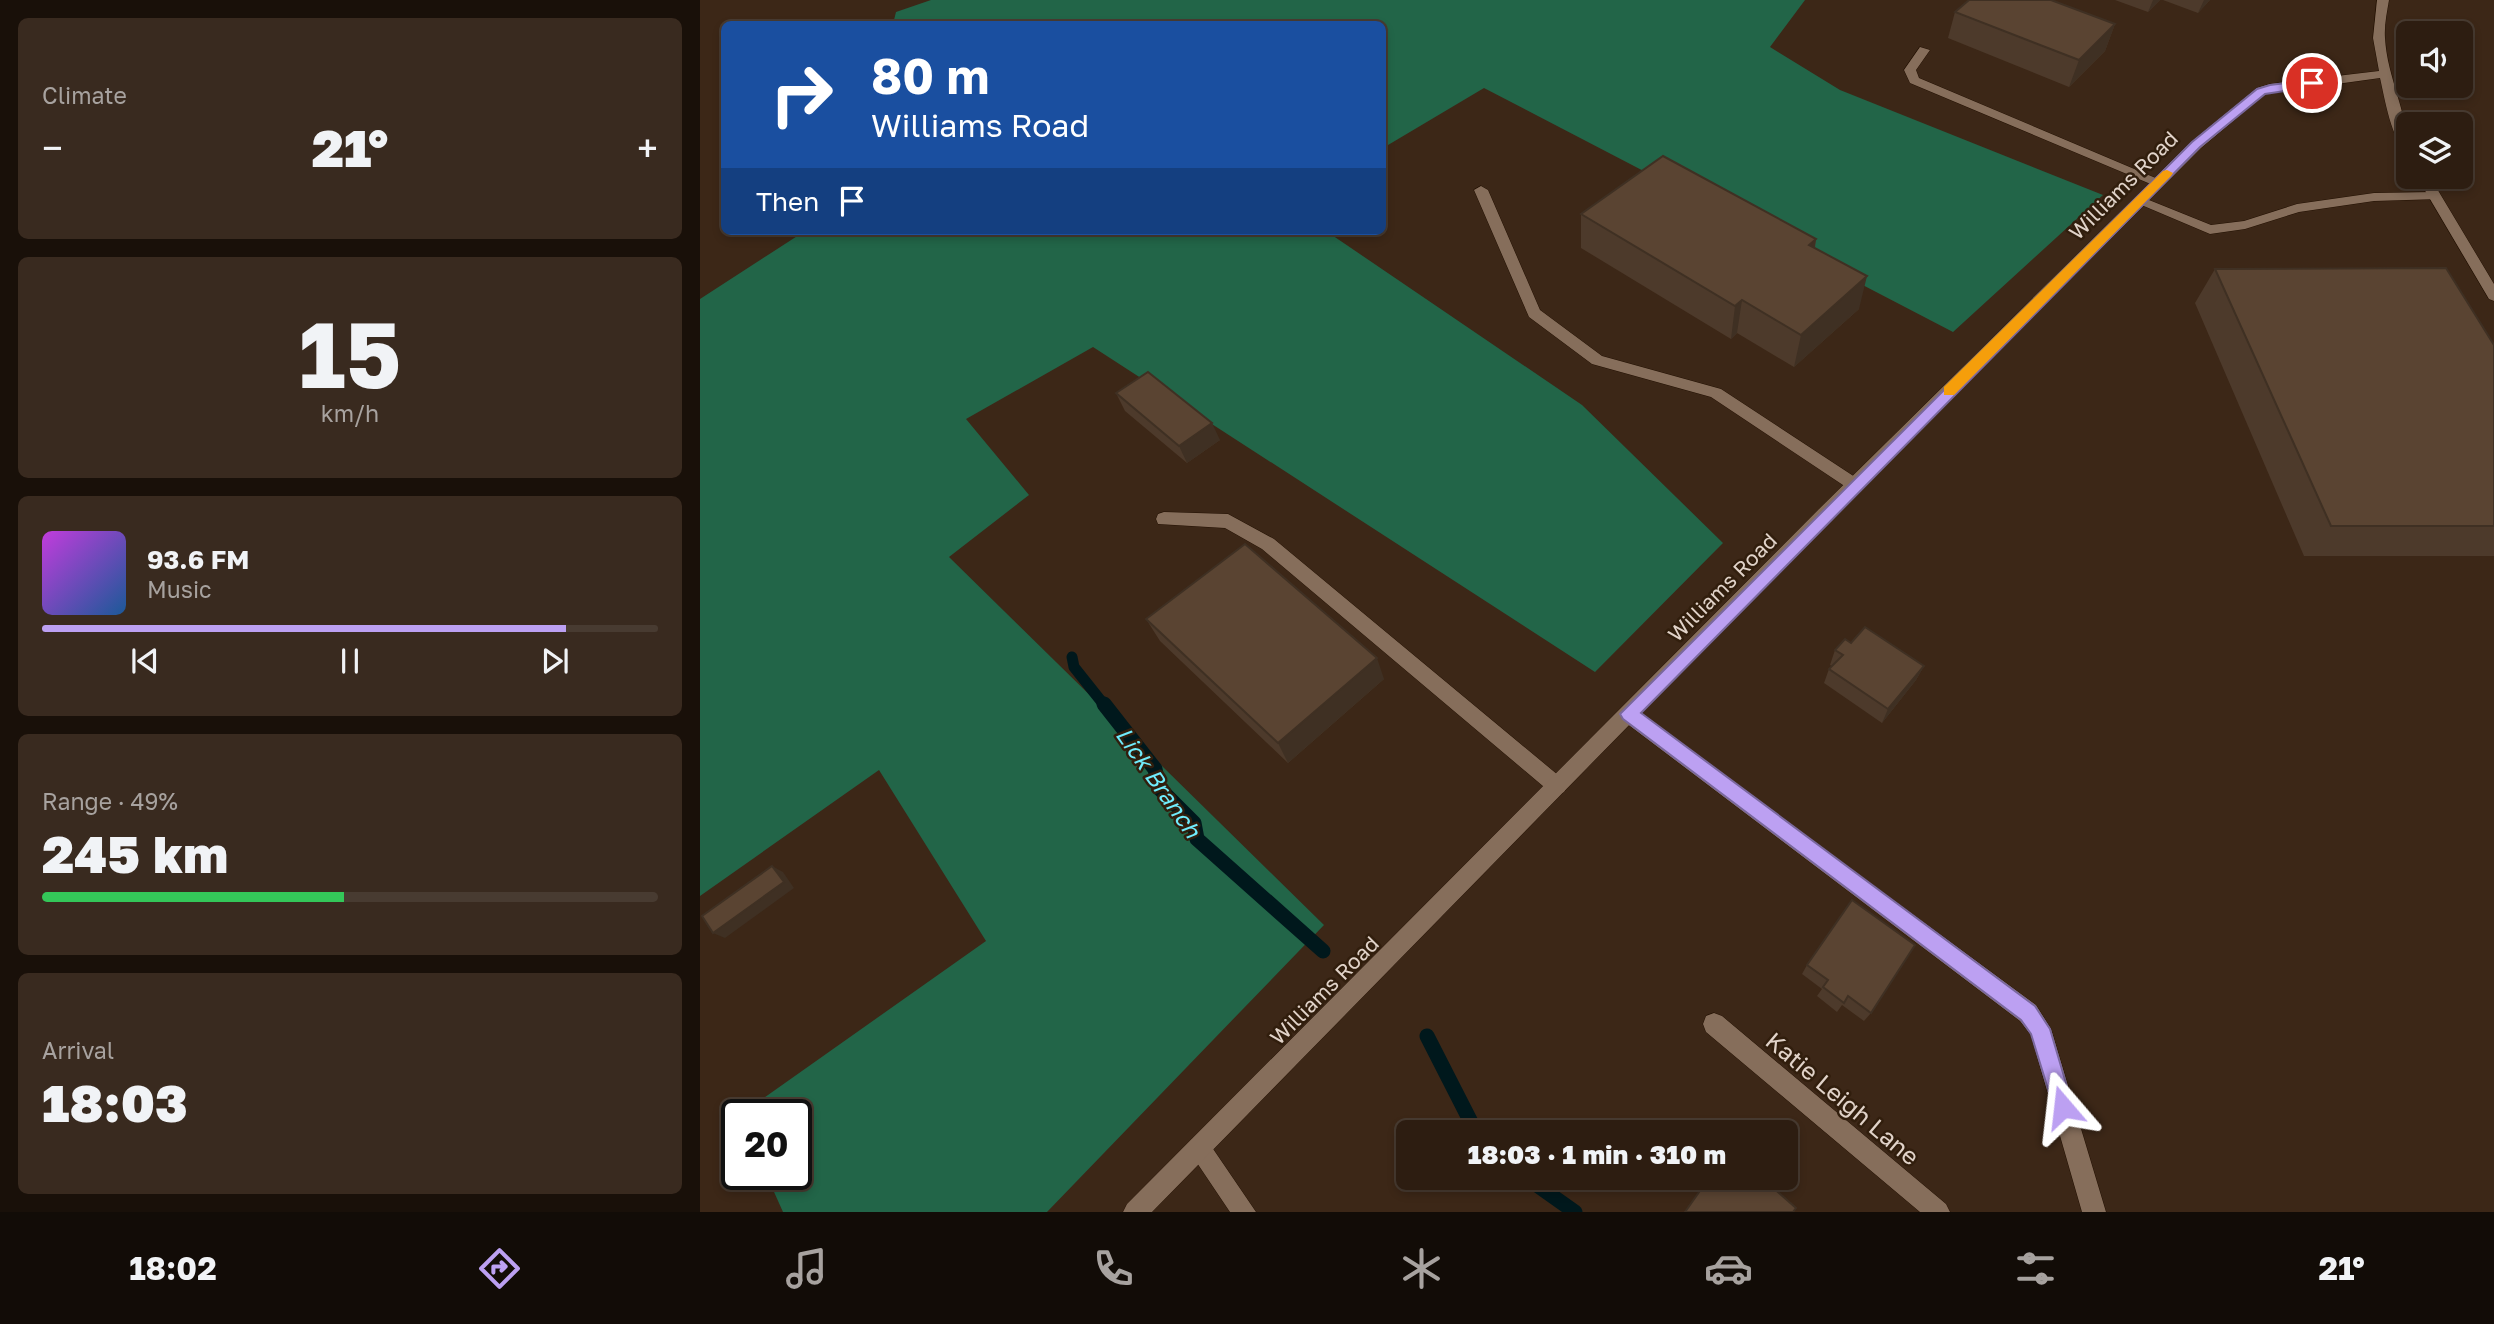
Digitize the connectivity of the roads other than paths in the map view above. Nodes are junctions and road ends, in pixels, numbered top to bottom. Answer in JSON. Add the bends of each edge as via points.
{"nodes":[{"id":1,"x":2383,"y":0,"type":"edge"},
{"id":2,"x":1924,"y":50,"type":"dead end"},
{"id":3,"x":2385,"y":74,"type":"junction"},
{"id":4,"x":2396,"y":115,"type":"edge"},
{"id":5,"x":2158,"y":182,"type":"junction"},
{"id":6,"x":2430,"y":189,"type":"edge"},
{"id":7,"x":1481,"y":190,"type":"dead end"},
{"id":8,"x":2434,"y":196,"type":"junction"},
{"id":9,"x":2139,"y":201,"type":"junction"},
{"id":10,"x":2494,"y":296,"type":"edge"},
{"id":11,"x":1855,"y":485,"type":"junction"},
{"id":12,"x":1164,"y":519,"type":"dead end"},
{"id":13,"x":1629,"y":714,"type":"junction"},
{"id":14,"x":1557,"y":786,"type":"junction"},
{"id":15,"x":1714,"y":1024,"type":"dead end"},
{"id":16,"x":1199,"y":1148,"type":"junction"},
{"id":17,"x":1135,"y":1212,"type":"edge"},
{"id":18,"x":1244,"y":1212,"type":"edge"},
{"id":19,"x":1938,"y":1212,"type":"edge"},
{"id":20,"x":2094,"y":1212,"type":"edge"}],
"edges":[{"from":1,"to":3,"type":"street","via":[[2379,38]]},
{"from":2,"to":5,"type":"street","via":[[1910,70],[1914,80]]},
{"from":3,"to":4,"type":"street"},
{"from":3,"to":5,"type":"street","name":"Williams Road","via":[[2261,92]]},
{"from":5,"to":9,"type":"street","name":"Williams Road"},
{"from":6,"to":8,"type":"street"},
{"from":7,"to":11,"type":"street","via":[[1534,313],[1597,360],[1716,393]]},
{"from":8,"to":9,"type":"street","via":[[2374,197],[2297,208],[2245,225],[2210,230]]},
{"from":8,"to":10,"type":"street"},
{"from":9,"to":11,"type":"street","name":"Williams Road"},
{"from":11,"to":13,"type":"street","name":"Williams Road"},
{"from":12,"to":14,"type":"street","via":[[1228,521],[1268,544]]},
{"from":13,"to":14,"type":"street","name":"Williams Road"},
{"from":13,"to":20,"type":"street","via":[[2028,1013],[2040,1029]]},
{"from":14,"to":16,"type":"street","name":"Williams Road"},
{"from":15,"to":19,"type":"street","name":"Katie Leigh Lane"},
{"from":16,"to":17,"type":"street","name":"Williams Road"},
{"from":16,"to":18,"type":"street"}]}
